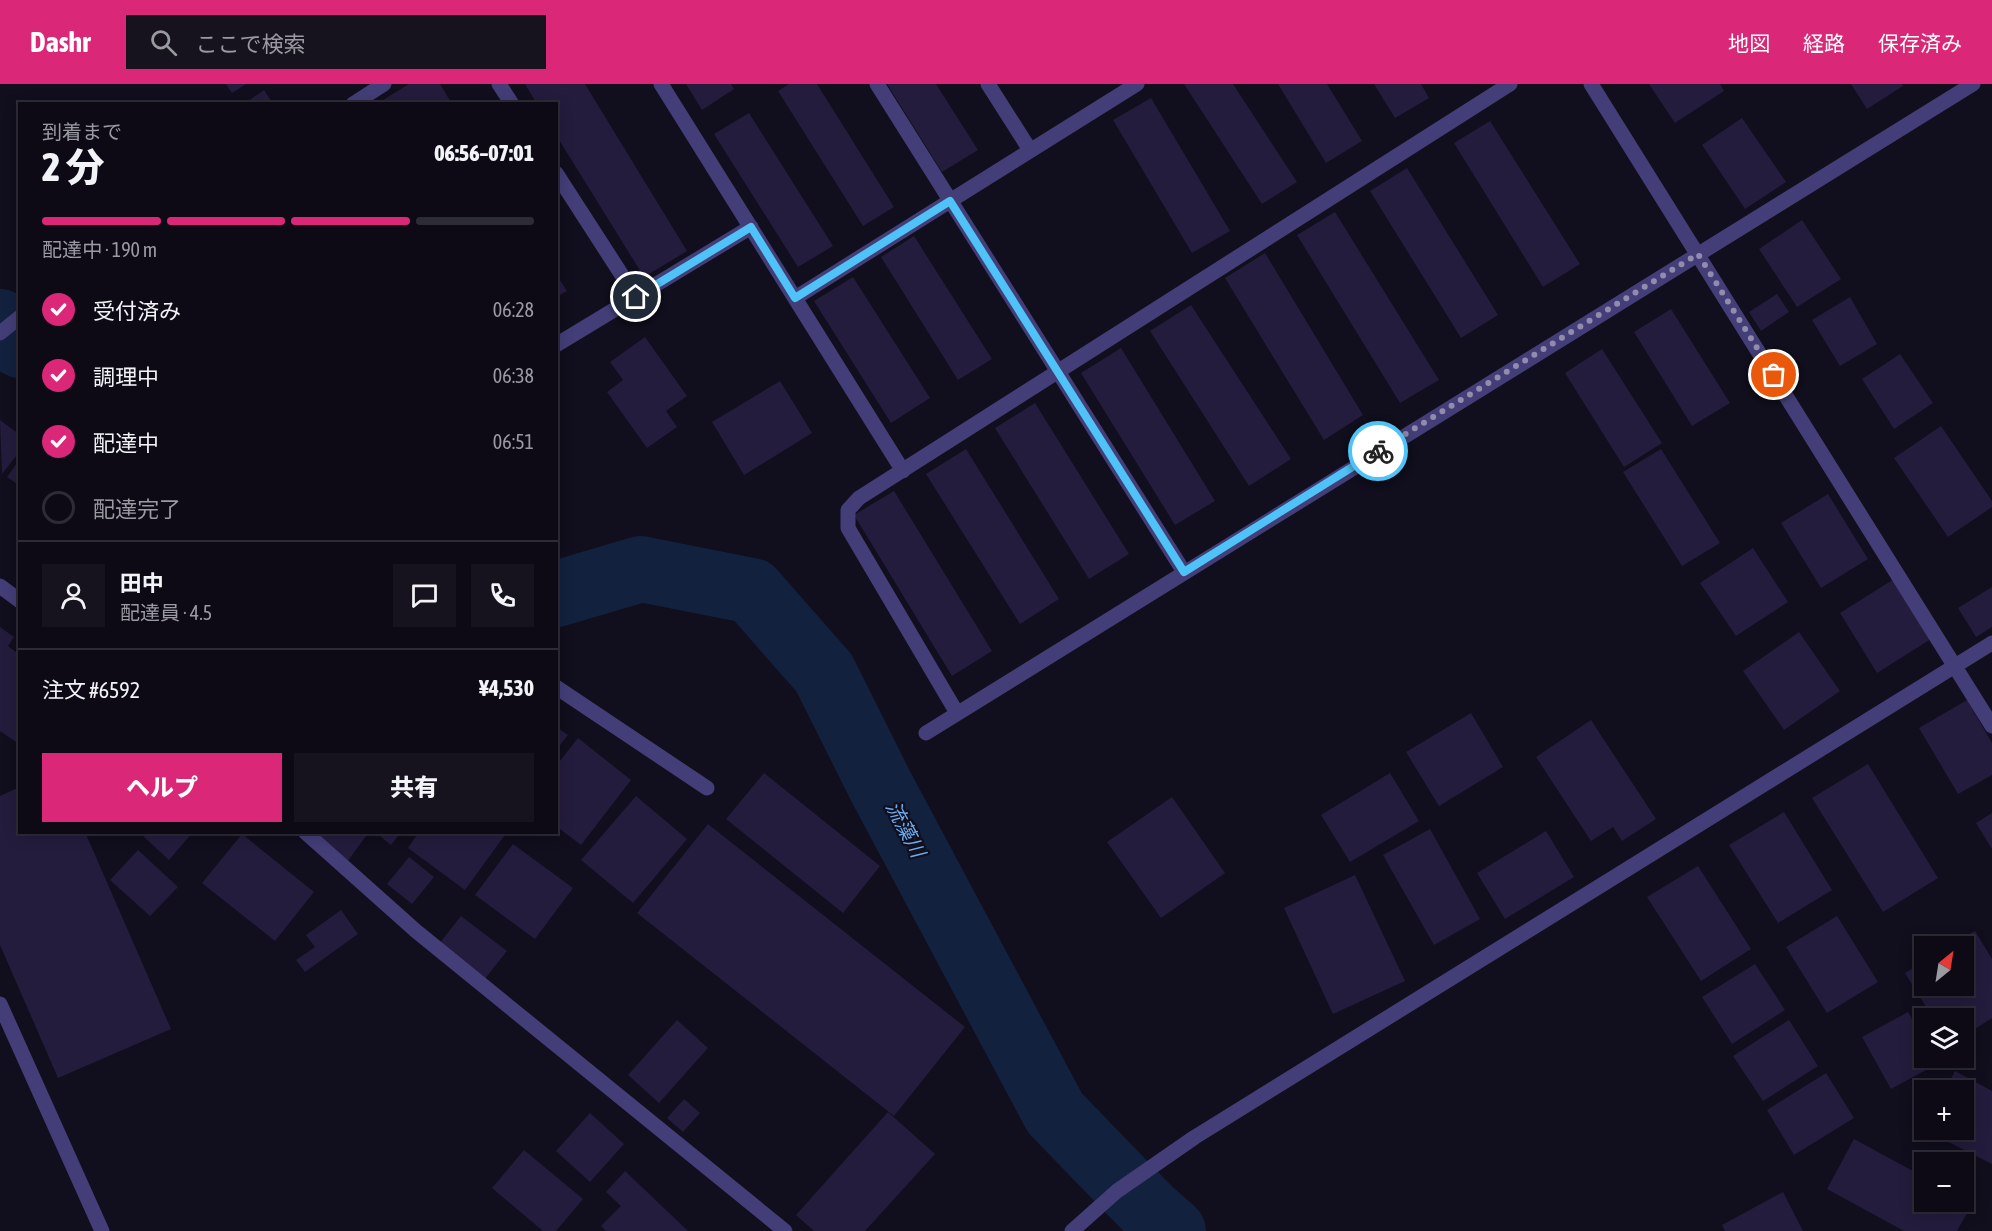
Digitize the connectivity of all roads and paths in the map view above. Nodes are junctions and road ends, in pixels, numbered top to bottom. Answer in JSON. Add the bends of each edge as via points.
{"nodes":[{"id":1,"x":384,"y":84,"type":"edge"},
{"id":2,"x":500,"y":84,"type":"edge"},
{"id":3,"x":661,"y":84,"type":"edge"},
{"id":4,"x":877,"y":84,"type":"edge"},
{"id":5,"x":988,"y":84,"type":"edge"},
{"id":6,"x":1137,"y":84,"type":"edge"},
{"id":7,"x":1510,"y":84,"type":"edge"},
{"id":8,"x":1591,"y":84,"type":"edge"},
{"id":9,"x":1973,"y":84,"type":"edge"},
{"id":10,"x":356,"y":102,"type":"edge"},
{"id":11,"x":511,"y":102,"type":"edge"},
{"id":12,"x":1030,"y":150,"type":"junction"},
{"id":13,"x":558,"y":176,"type":"edge"},
{"id":14,"x":950,"y":201,"type":"junction"},
{"id":15,"x":751,"y":227,"type":"junction"},
{"id":16,"x":1698,"y":254,"type":"junction"},
{"id":17,"x":636,"y":297,"type":"junction"},
{"id":18,"x":795,"y":298,"type":"junction"},
{"id":19,"x":18,"y":319,"type":"edge"},
{"id":20,"x":0,"y":333,"type":"edge"},
{"id":21,"x":558,"y":344,"type":"edge"},
{"id":22,"x":1057,"y":372,"type":"junction"},
{"id":23,"x":903,"y":471,"type":"junction"},
{"id":24,"x":1184,"y":572,"type":"junction"},
{"id":25,"x":0,"y":586,"type":"edge"},
{"id":26,"x":18,"y":600,"type":"edge"},
{"id":27,"x":1992,"y":643,"type":"edge"},
{"id":28,"x":1955,"y":665,"type":"junction"},
{"id":29,"x":558,"y":688,"type":"edge"},
{"id":30,"x":957,"y":713,"type":"junction"},
{"id":31,"x":1992,"y":726,"type":"edge"},
{"id":32,"x":926,"y":733,"type":"dead end"},
{"id":33,"x":707,"y":788,"type":"dead end"},
{"id":34,"x":307,"y":834,"type":"edge"},
{"id":35,"x":0,"y":1004,"type":"edge"},
{"id":36,"x":102,"y":1231,"type":"edge"},
{"id":37,"x":785,"y":1231,"type":"edge"},
{"id":38,"x":1072,"y":1231,"type":"edge"}],
"edges":[{"from":1,"to":10,"type":"street"},
{"from":2,"to":11,"type":"street"},
{"from":3,"to":15,"type":"street"},
{"from":4,"to":14,"type":"street"},
{"from":5,"to":12,"type":"street"},
{"from":6,"to":12,"type":"street"},
{"from":7,"to":22,"type":"street"},
{"from":8,"to":16,"type":"street"},
{"from":9,"to":16,"type":"street"},
{"from":12,"to":14,"type":"street"},
{"from":13,"to":17,"type":"street"},
{"from":14,"to":18,"type":"street"},
{"from":14,"to":22,"type":"street"},
{"from":15,"to":17,"type":"street"},
{"from":15,"to":18,"type":"street"},
{"from":16,"to":24,"type":"street"},
{"from":16,"to":28,"type":"street"},
{"from":17,"to":21,"type":"street"},
{"from":18,"to":23,"type":"street"},
{"from":19,"to":20,"type":"street"},
{"from":22,"to":23,"type":"street"},
{"from":22,"to":24,"type":"street"},
{"from":23,"to":30,"type":"street","via":[[848,510],[848,528]]},
{"from":24,"to":30,"type":"street"},
{"from":25,"to":26,"type":"street"},
{"from":27,"to":28,"type":"street"},
{"from":28,"to":31,"type":"street"},
{"from":28,"to":38,"type":"street","via":[[1195,1137],[1117,1191]]},
{"from":29,"to":33,"type":"street"},
{"from":30,"to":32,"type":"street"},
{"from":34,"to":37,"type":"street","via":[[416,931]]},
{"from":35,"to":36,"type":"street"}]}
